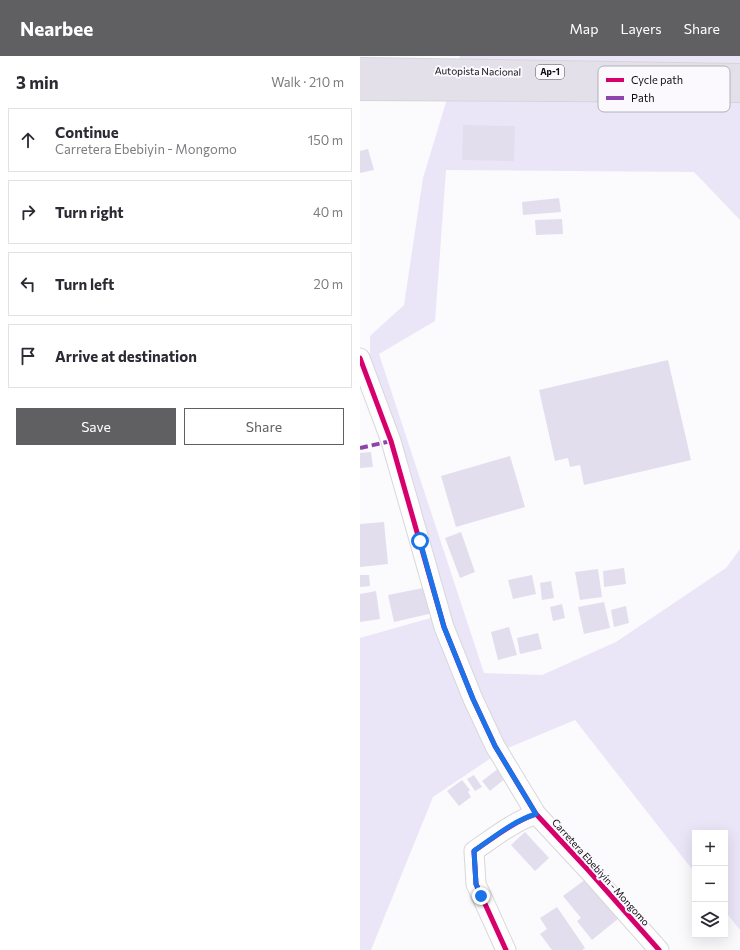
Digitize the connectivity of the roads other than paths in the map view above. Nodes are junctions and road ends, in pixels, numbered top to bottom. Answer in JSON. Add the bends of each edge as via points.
{"nodes":[{"id":1,"x":360,"y":69,"type":"edge"},
{"id":2,"x":598,"y":72,"type":"edge"},
{"id":3,"x":730,"y":74,"type":"edge"},
{"id":4,"x":740,"y":74,"type":"edge"},
{"id":5,"x":360,"y":88,"type":"edge"},
{"id":6,"x":598,"y":90,"type":"edge"},
{"id":7,"x":730,"y":91,"type":"edge"},
{"id":8,"x":740,"y":91,"type":"edge"},
{"id":9,"x":360,"y":358,"type":"edge"},
{"id":10,"x":536,"y":814,"type":"junction"},
{"id":11,"x":506,"y":950,"type":"edge"},
{"id":12,"x":659,"y":950,"type":"edge"}],
"edges":[{"from":1,"to":2,"type":"highway","name":"Autopista Nacional","number":"Ap-1"},
{"from":3,"to":4,"type":"highway","name":"Autopista Nacional","number":"Ap-1"},
{"from":5,"to":6,"type":"highway","name":"Autopista Nacional","number":"Ap-1"},
{"from":7,"to":8,"type":"highway","name":"Autopista Nacional","number":"Ap-1"},
{"from":9,"to":10,"type":"street","name":"Carretera Ebebiyin - Mongomo","via":[[391,441],[444,627],[495,746]]},
{"from":10,"to":11,"type":"street","via":[[506,828],[474,851],[476,884]]},
{"from":10,"to":12,"type":"street","name":"Carretera Ebebiyin - Mongomo"}]}
